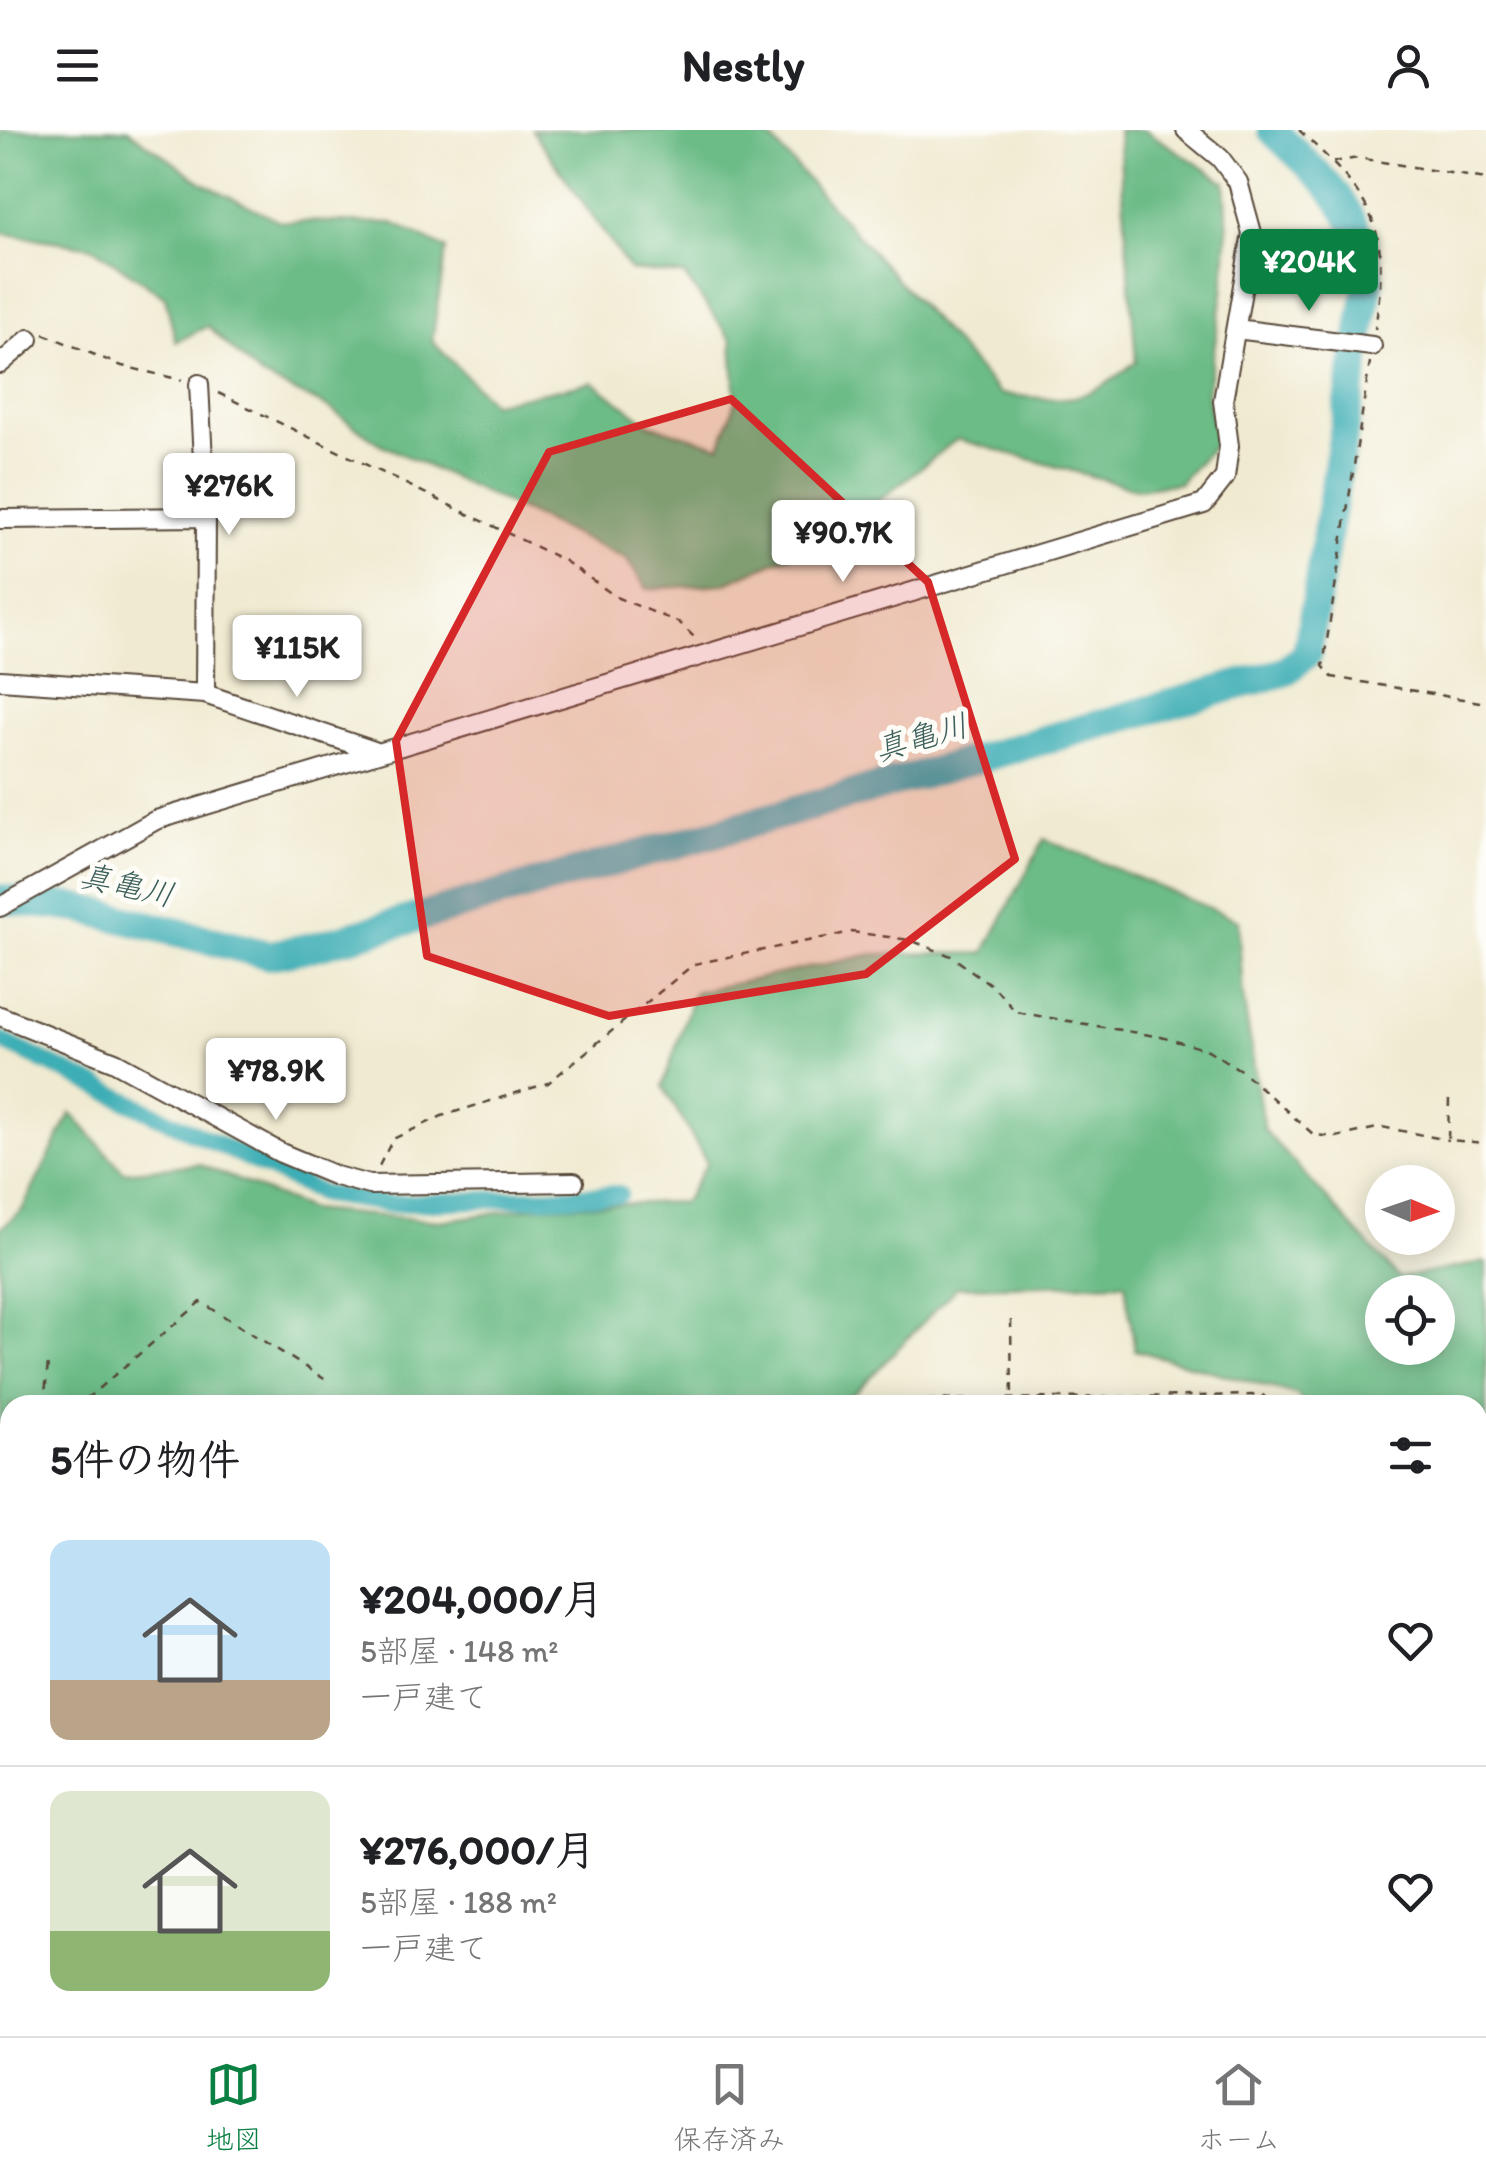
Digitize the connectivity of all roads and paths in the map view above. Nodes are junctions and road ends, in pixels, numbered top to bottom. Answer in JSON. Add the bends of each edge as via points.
{"nodes":[{"id":1,"x":1186,"y":130,"type":"edge"},
{"id":2,"x":1299,"y":130,"type":"edge"},
{"id":3,"x":1332,"y":162,"type":"junction"},
{"id":4,"x":1486,"y":179,"type":"edge"},
{"id":5,"x":1236,"y":329,"type":"junction"},
{"id":6,"x":28,"y":339,"type":"joint"},
{"id":7,"x":1372,"y":346,"type":"junction"},
{"id":8,"x":0,"y":364,"type":"edge"},
{"id":9,"x":199,"y":384,"type":"junction"},
{"id":10,"x":206,"y":517,"type":"junction"},
{"id":11,"x":0,"y":519,"type":"edge"},
{"id":12,"x":706,"y":651,"type":"junction"},
{"id":13,"x":0,"y":680,"type":"edge"},
{"id":14,"x":205,"y":694,"type":"junction"},
{"id":15,"x":1486,"y":703,"type":"edge"},
{"id":16,"x":374,"y":751,"type":"junction"},
{"id":17,"x":0,"y":908,"type":"edge"},
{"id":18,"x":0,"y":1016,"type":"edge"},
{"id":19,"x":1449,"y":1099,"type":"dead end"},
{"id":20,"x":1448,"y":1140,"type":"junction"},
{"id":21,"x":1486,"y":1143,"type":"edge"},
{"id":22,"x":574,"y":1182,"type":"dead end"},
{"id":23,"x":370,"y":1185,"type":"junction"},
{"id":24,"x":1011,"y":1320,"type":"dead end"},
{"id":25,"x":48,"y":1362,"type":"dead end"},
{"id":26,"x":326,"y":1380,"type":"dead end"},
{"id":27,"x":45,"y":1395,"type":"edge"},
{"id":28,"x":92,"y":1395,"type":"edge"},
{"id":29,"x":1012,"y":1395,"type":"edge"}],
"edges":[{"from":1,"to":5,"type":"street","via":[[1220,158],[1248,210],[1252,233]]},
{"from":2,"to":3,"type":"path"},
{"from":3,"to":4,"type":"path","via":[[1358,158]]},
{"from":3,"to":7,"type":"path","via":[[1362,197],[1380,244],[1383,275]]},
{"from":5,"to":7,"type":"street"},
{"from":5,"to":12,"type":"street","via":[[1223,401],[1225,477],[1204,504]]},
{"from":6,"to":8,"type":"street"},
{"from":6,"to":9,"type":"path","via":[[48,333],[122,366]]},
{"from":7,"to":15,"type":"path","via":[[1322,666],[1332,677]]},
{"from":9,"to":10,"type":"street"},
{"from":9,"to":12,"type":"path","via":[[565,561],[618,598],[680,623]]},
{"from":10,"to":11,"type":"street"},
{"from":10,"to":14,"type":"street"},
{"from":12,"to":16,"type":"street"},
{"from":13,"to":14,"type":"street"},
{"from":14,"to":16,"type":"street"},
{"from":16,"to":17,"type":"street","via":[[156,820]]},
{"from":18,"to":23,"type":"street","via":[[115,1062],[281,1153]]},
{"from":19,"to":20,"type":"path"},
{"from":20,"to":21,"type":"path"},
{"from":20,"to":23,"type":"path","via":[[1382,1127],[1314,1136],[1242,1071],[1208,1050],[1016,1012],[951,956],[910,940],[852,932],[694,964],[548,1082],[393,1139]]},
{"from":22,"to":23,"type":"street"},
{"from":24,"to":29,"type":"path"},
{"from":25,"to":27,"type":"path"},
{"from":26,"to":28,"type":"path","via":[[200,1302]]}]}
